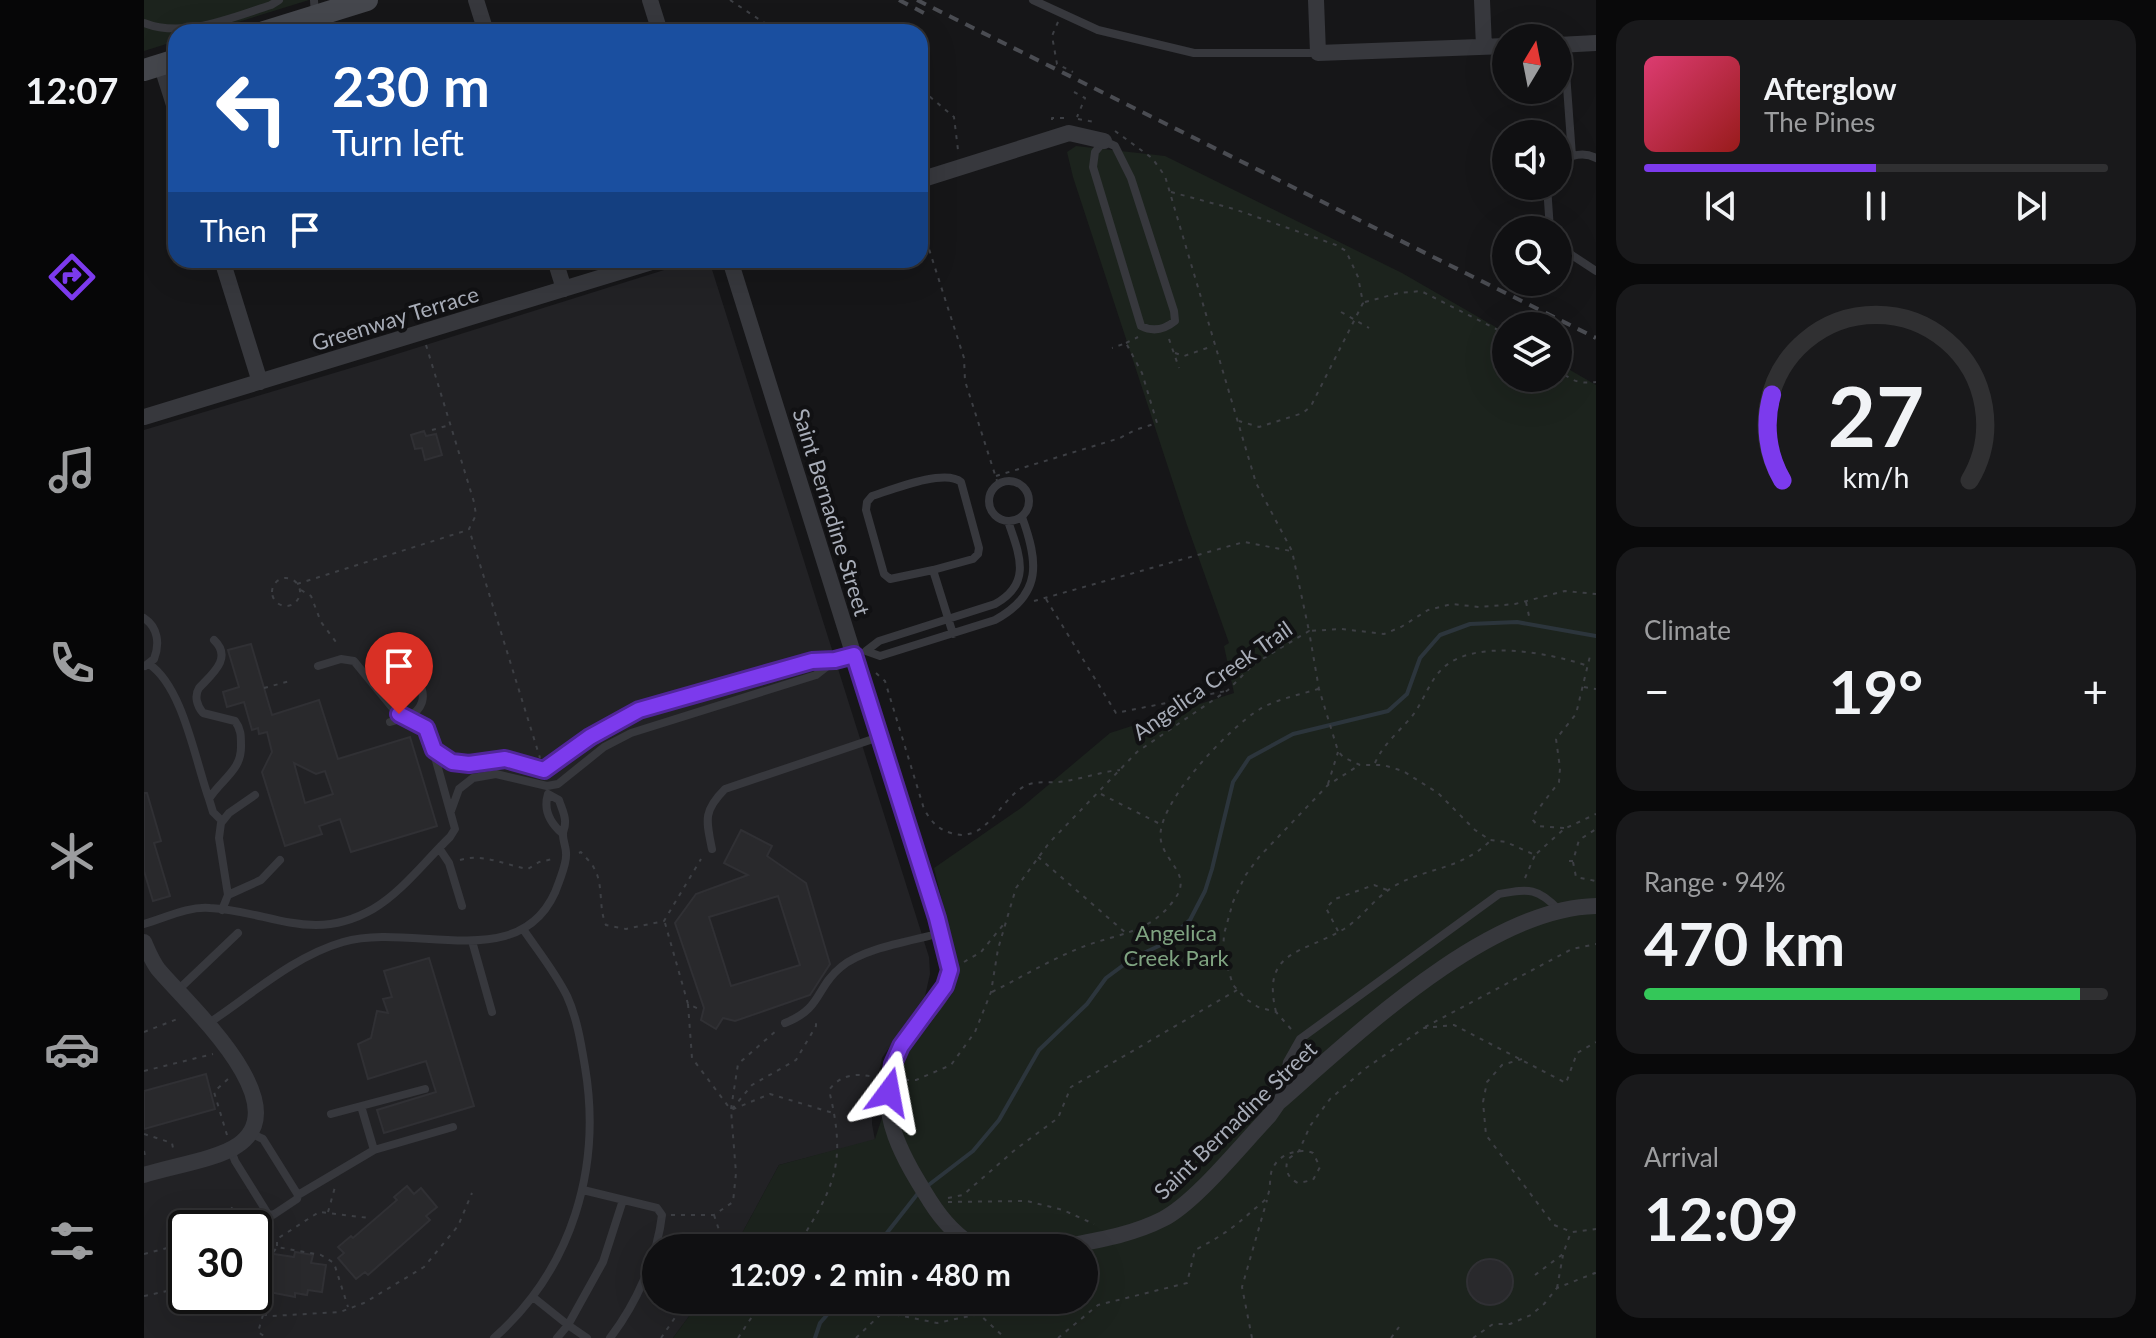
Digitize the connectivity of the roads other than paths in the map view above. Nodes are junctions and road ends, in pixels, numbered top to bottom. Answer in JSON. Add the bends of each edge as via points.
{"nodes":[{"id":1,"x":279,"y":0,"type":"edge"},
{"id":2,"x":367,"y":0,"type":"edge"},
{"id":3,"x":476,"y":0,"type":"edge"},
{"id":4,"x":650,"y":0,"type":"edge"},
{"id":5,"x":1033,"y":0,"type":"edge"},
{"id":6,"x":1316,"y":0,"type":"edge"},
{"id":7,"x":1482,"y":0,"type":"edge"},
{"id":8,"x":1055,"y":8,"type":"edge"},
{"id":9,"x":316,"y":16,"type":"edge"},
{"id":10,"x":144,"y":23,"type":"edge"},
{"id":11,"x":206,"y":24,"type":"edge"},
{"id":12,"x":290,"y":24,"type":"edge"},
{"id":13,"x":484,"y":24,"type":"edge"},
{"id":14,"x":658,"y":24,"type":"edge"},
{"id":15,"x":168,"y":27,"type":"edge"},
{"id":16,"x":1596,"y":43,"type":"edge"},
{"id":17,"x":1572,"y":44,"type":"edge"},
{"id":18,"x":1484,"y":47,"type":"junction"},
{"id":19,"x":1492,"y":47,"type":"edge"},
{"id":20,"x":1318,"y":53,"type":"junction"},
{"id":21,"x":160,"y":64,"type":"edge"},
{"id":22,"x":168,"y":88,"type":"edge"},
{"id":23,"x":1104,"y":141,"type":"junction"},
{"id":24,"x":1572,"y":156,"type":"edge"},
{"id":25,"x":1596,"y":158,"type":"edge"},
{"id":26,"x":928,"y":178,"type":"edge"},
{"id":27,"x":1572,"y":255,"type":"edge"},
{"id":28,"x":224,"y":268,"type":"edge"},
{"id":29,"x":557,"y":268,"type":"edge"},
{"id":30,"x":632,"y":268,"type":"edge"},
{"id":31,"x":733,"y":268,"type":"edge"},
{"id":32,"x":1596,"y":271,"type":"edge"},
{"id":33,"x":564,"y":289,"type":"junction"},
{"id":34,"x":260,"y":382,"type":"junction"},
{"id":35,"x":144,"y":417,"type":"edge"},
{"id":36,"x":990,"y":508,"type":"junction"},
{"id":37,"x":970,"y":513,"type":"junction"},
{"id":38,"x":1022,"y":517,"type":"junction"},
{"id":39,"x":1008,"y":521,"type":"junction"},
{"id":40,"x":933,"y":570,"type":"junction"},
{"id":41,"x":1014,"y":588,"type":"junction"},
{"id":42,"x":1024,"y":596,"type":"junction"},
{"id":43,"x":144,"y":618,"type":"edge"},
{"id":44,"x":949,"y":619,"type":"junction"},
{"id":45,"x":953,"y":634,"type":"junction"},
{"id":46,"x":214,"y":640,"type":"dead end"},
{"id":47,"x":860,"y":653,"type":"junction"},
{"id":48,"x":835,"y":660,"type":"junction"},
{"id":49,"x":146,"y":665,"type":"edge"},
{"id":50,"x":318,"y":666,"type":"dead end"},
{"id":51,"x":419,"y":683,"type":"dead end"},
{"id":52,"x":196,"y":693,"type":"junction"},
{"id":53,"x":179,"y":701,"type":"junction"},
{"id":54,"x":408,"y":717,"type":"junction"},
{"id":55,"x":390,"y":722,"type":"dead end"},
{"id":56,"x":879,"y":737,"type":"junction"},
{"id":57,"x":434,"y":750,"type":"junction"},
{"id":58,"x":469,"y":764,"type":"junction"},
{"id":59,"x":544,"y":770,"type":"junction"},
{"id":60,"x":473,"y":778,"type":"junction"},
{"id":61,"x":547,"y":790,"type":"junction"},
{"id":62,"x":255,"y":795,"type":"dead end"},
{"id":63,"x":209,"y":799,"type":"junction"},
{"id":64,"x":451,"y":811,"type":"junction"},
{"id":65,"x":222,"y":821,"type":"junction"},
{"id":66,"x":563,"y":834,"type":"junction"},
{"id":67,"x":439,"y":848,"type":"junction"},
{"id":68,"x":712,"y":849,"type":"dead end"},
{"id":69,"x":280,"y":860,"type":"dead end"},
{"id":70,"x":228,"y":895,"type":"junction"},
{"id":71,"x":462,"y":906,"type":"dead end"},
{"id":72,"x":1596,"y":906,"type":"edge"},
{"id":73,"x":222,"y":910,"type":"junction"},
{"id":74,"x":1559,"y":910,"type":"junction"},
{"id":75,"x":144,"y":924,"type":"edge"},
{"id":76,"x":523,"y":929,"type":"junction"},
{"id":77,"x":238,"y":933,"type":"dead end"},
{"id":78,"x":941,"y":933,"type":"junction"},
{"id":79,"x":472,"y":941,"type":"junction"},
{"id":80,"x":144,"y":942,"type":"edge"},
{"id":81,"x":178,"y":990,"type":"junction"},
{"id":82,"x":492,"y":1012,"type":"dead end"},
{"id":83,"x":209,"y":1023,"type":"junction"},
{"id":84,"x":785,"y":1023,"type":"road end"},
{"id":85,"x":425,"y":1089,"type":"dead end"},
{"id":86,"x":1278,"y":1103,"type":"junction"},
{"id":87,"x":361,"y":1106,"type":"junction"},
{"id":88,"x":331,"y":1114,"type":"dead end"},
{"id":89,"x":453,"y":1127,"type":"dead end"},
{"id":90,"x":250,"y":1133,"type":"junction"},
{"id":91,"x":231,"y":1150,"type":"junction"},
{"id":92,"x":374,"y":1150,"type":"junction"},
{"id":93,"x":144,"y":1175,"type":"edge"},
{"id":94,"x":583,"y":1190,"type":"junction"},
{"id":95,"x":298,"y":1195,"type":"junction"},
{"id":96,"x":623,"y":1200,"type":"junction"},
{"id":97,"x":958,"y":1234,"type":"edge"},
{"id":98,"x":1098,"y":1240,"type":"edge"},
{"id":99,"x":533,"y":1297,"type":"junction"},
{"id":100,"x":568,"y":1325,"type":"junction"},
{"id":101,"x":494,"y":1338,"type":"edge"},
{"id":102,"x":557,"y":1338,"type":"edge"},
{"id":103,"x":587,"y":1338,"type":"edge"},
{"id":104,"x":610,"y":1338,"type":"edge"}],
"edges":[{"from":1,"to":11,"type":"lane"},
{"from":2,"to":9,"type":"street"},
{"from":3,"to":13,"type":"street"},
{"from":4,"to":14,"type":"street"},
{"from":5,"to":8,"type":"lane"},
{"from":6,"to":20,"type":"street"},
{"from":7,"to":18,"type":"street"},
{"from":8,"to":20,"type":"lane","via":[[1098,30],[1194,53]]},
{"from":9,"to":12,"type":"street"},
{"from":10,"to":15,"type":"lane"},
{"from":16,"to":17,"type":"street"},
{"from":18,"to":19,"type":"street"},
{"from":18,"to":20,"type":"street"},
{"from":21,"to":22,"type":"street"},
{"from":23,"to":23,"type":"lane","via":[[1115,146],[1131,178],[1174,311],[1175,321],[1165,327],[1149,330],[1138,319],[1093,167],[1095,152]]},
{"from":23,"to":26,"type":"street","via":[[1069,133]]},
{"from":24,"to":25,"type":"lane"},
{"from":27,"to":32,"type":"lane"},
{"from":28,"to":34,"type":"street"},
{"from":29,"to":33,"type":"street"},
{"from":30,"to":33,"type":"street","name":"Greenway Terrace"},
{"from":31,"to":47,"type":"street","name":"Saint Bernadine Street"},
{"from":33,"to":34,"type":"street","name":"Greenway Terrace"},
{"from":34,"to":35,"type":"street","name":"Greenway Terrace"},
{"from":36,"to":37,"type":"lane"},
{"from":36,"to":38,"type":"lane","via":[[997,480],[1011,481],[1026,490],[1029,507]]},
{"from":36,"to":39,"type":"lane"},
{"from":37,"to":40,"type":"lane","via":[[978,554]]},
{"from":37,"to":40,"type":"lane","via":[[961,482],[952,476],[872,496],[867,502],[884,574],[890,579]]},
{"from":38,"to":39,"type":"lane"},
{"from":38,"to":42,"type":"lane","via":[[1035,562]]},
{"from":39,"to":41,"type":"lane","via":[[1021,565]]},
{"from":40,"to":44,"type":"lane"},
{"from":41,"to":42,"type":"lane"},
{"from":41,"to":44,"type":"lane","via":[[995,604]]},
{"from":42,"to":45,"type":"lane","via":[[995,620]]},
{"from":43,"to":49,"type":"lane","via":[[160,632],[156,653]]},
{"from":44,"to":45,"type":"lane"},
{"from":44,"to":47,"type":"lane","via":[[879,641]]},
{"from":45,"to":47,"type":"lane","via":[[880,656]]},
{"from":46,"to":52,"type":"lane","via":[[222,652],[221,663]]},
{"from":47,"to":48,"type":"lane"},
{"from":47,"to":56,"type":"street","name":"Saint Bernadine Street","via":[[860,676]]},
{"from":48,"to":59,"type":"lane","via":[[812,661],[639,710]]},
{"from":48,"to":61,"type":"lane","via":[[816,675],[631,733]]},
{"from":49,"to":53,"type":"lane","via":[[161,672]]},
{"from":50,"to":54,"type":"lane","via":[[343,659],[358,664],[395,711]]},
{"from":51,"to":54,"type":"lane","via":[[423,700]]},
{"from":52,"to":53,"type":"lane"},
{"from":52,"to":63,"type":"lane","via":[[203,713],[235,721],[241,735],[239,763]]},
{"from":53,"to":63,"type":"lane"},
{"from":54,"to":55,"type":"lane"},
{"from":54,"to":57,"type":"lane","via":[[426,728]]},
{"from":56,"to":68,"type":"lane","via":[[725,789],[710,804]]},
{"from":56,"to":78,"type":"street","name":"Saint Bernadine Street"},
{"from":57,"to":58,"type":"lane","via":[[452,762]]},
{"from":57,"to":64,"type":"lane"},
{"from":58,"to":59,"type":"lane","via":[[505,759]]},
{"from":58,"to":60,"type":"lane"},
{"from":59,"to":61,"type":"lane"},
{"from":60,"to":61,"type":"lane","via":[[496,774]]},
{"from":60,"to":64,"type":"lane","via":[[459,789]]},
{"from":61,"to":66,"type":"lane","via":[[552,825]]},
{"from":61,"to":66,"type":"lane","via":[[559,800],[566,821]]},
{"from":62,"to":65,"type":"lane"},
{"from":63,"to":65,"type":"lane"},
{"from":64,"to":67,"type":"lane","via":[[455,829]]},
{"from":65,"to":70,"type":"lane","via":[[219,838]]},
{"from":66,"to":76,"type":"lane","via":[[567,856],[556,889]]},
{"from":67,"to":71,"type":"lane"},
{"from":67,"to":73,"type":"lane","via":[[383,901],[352,919],[301,925]]},
{"from":69,"to":70,"type":"lane","via":[[261,880]]},
{"from":70,"to":73,"type":"lane"},
{"from":72,"to":74,"type":"street","name":"Saint Bernadine Street"},
{"from":73,"to":75,"type":"lane","via":[[195,909]]},
{"from":74,"to":86,"type":"street","name":"Saint Bernadine Street","via":[[1532,918],[1456,961]]},
{"from":74,"to":86,"type":"lane","via":[[1544,894],[1527,889],[1499,894],[1300,1039],[1287,1062]]},
{"from":76,"to":79,"type":"lane"},
{"from":76,"to":94,"type":"lane","via":[[567,996],[580,1037],[591,1117]]},
{"from":77,"to":81,"type":"lane"},
{"from":78,"to":84,"type":"lane","via":[[854,957],[838,968],[811,1009]]},
{"from":78,"to":97,"type":"street","name":"Saint Bernadine Street","via":[[950,970],[945,986],[893,1064],[890,1109],[896,1142],[915,1179]]},
{"from":79,"to":82,"type":"lane"},
{"from":79,"to":83,"type":"lane","via":[[376,935],[341,943],[299,962]]},
{"from":80,"to":81,"type":"street","via":[[156,967]]},
{"from":81,"to":83,"type":"street"},
{"from":83,"to":90,"type":"street","via":[[255,1096],[256,1123]]},
{"from":85,"to":87,"type":"lane"},
{"from":86,"to":98,"type":"street","name":"Saint Bernadine Street","via":[[1166,1218]]},
{"from":87,"to":88,"type":"lane"},
{"from":87,"to":92,"type":"lane"},
{"from":89,"to":92,"type":"lane"},
{"from":90,"to":91,"type":"street"},
{"from":90,"to":95,"type":"lane","via":[[263,1139]]},
{"from":91,"to":93,"type":"street"},
{"from":91,"to":95,"type":"lane","via":[[268,1214]]},
{"from":92,"to":95,"type":"lane"},
{"from":94,"to":96,"type":"lane"},
{"from":94,"to":99,"type":"lane","via":[[568,1232]]},
{"from":96,"to":100,"type":"lane","via":[[603,1262]]},
{"from":96,"to":104,"type":"lane","via":[[657,1208],[662,1215],[654,1255]]},
{"from":99,"to":100,"type":"lane"},
{"from":99,"to":101,"type":"lane"},
{"from":100,"to":102,"type":"lane"},
{"from":100,"to":103,"type":"lane"}]}
